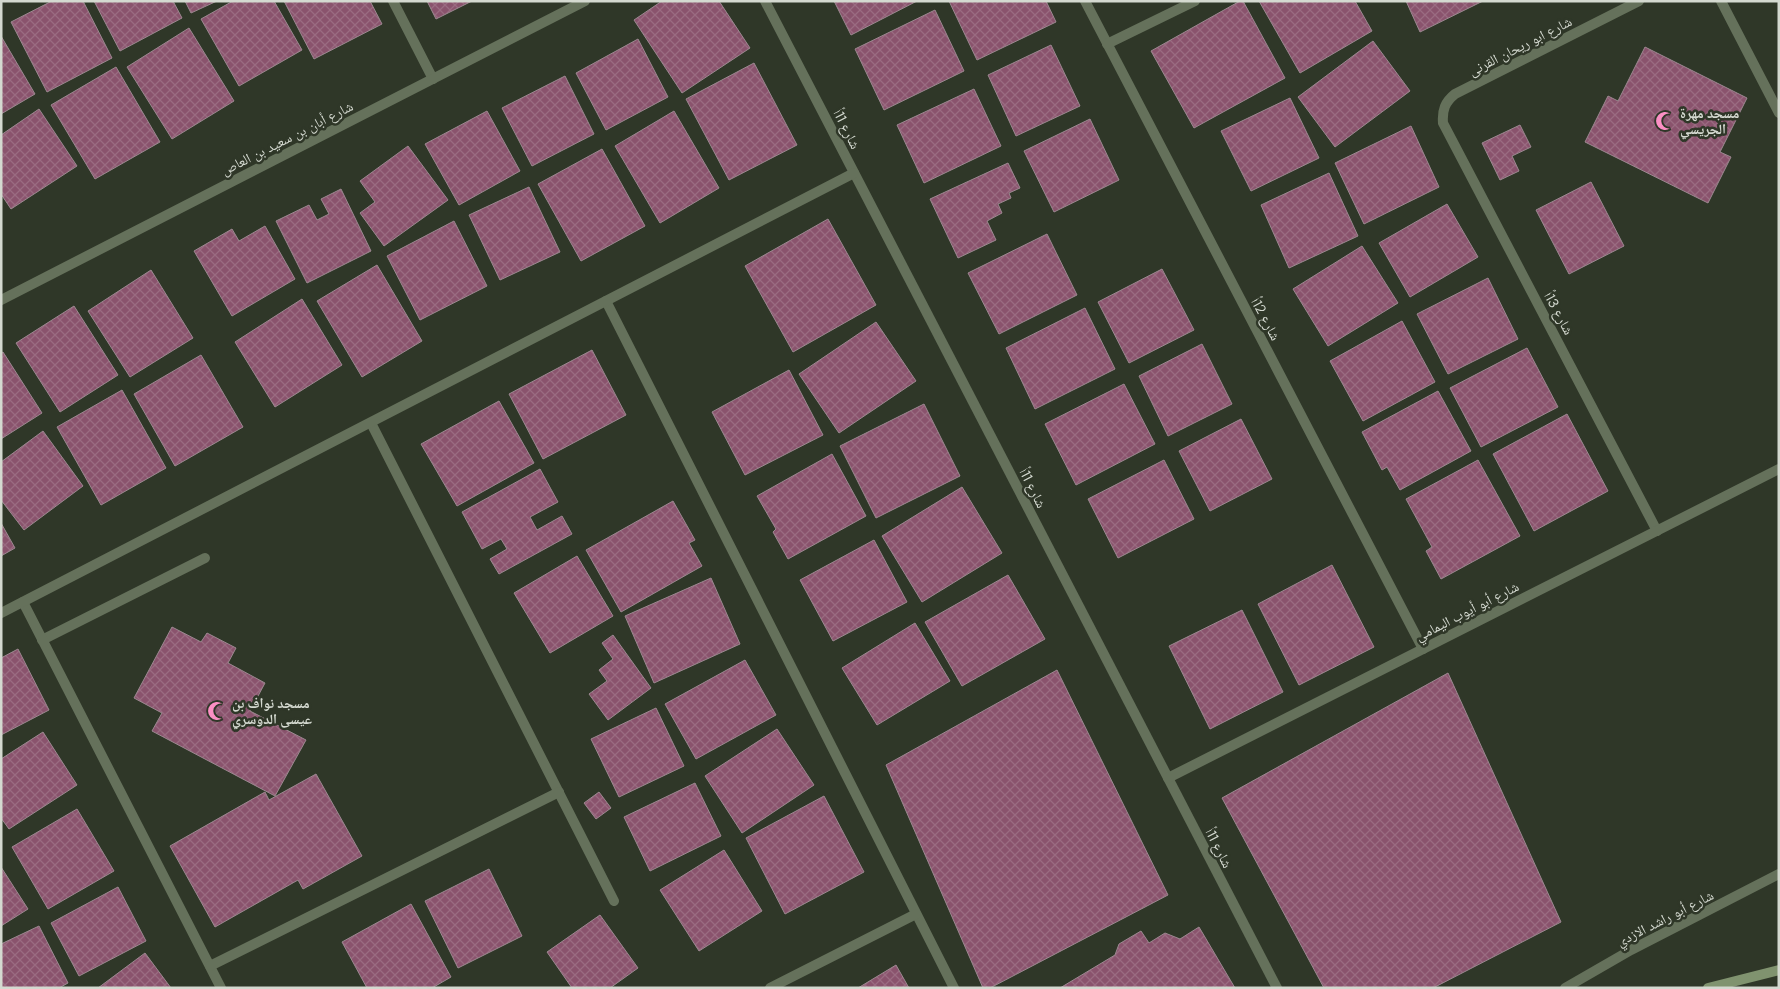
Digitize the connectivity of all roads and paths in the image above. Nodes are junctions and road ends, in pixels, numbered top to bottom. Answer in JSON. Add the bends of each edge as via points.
{"nodes":[{"id":1,"x":393,"y":1,"type":"edge"},
{"id":2,"x":585,"y":1,"type":"edge"},
{"id":3,"x":765,"y":1,"type":"edge"},
{"id":4,"x":1085,"y":1,"type":"edge"},
{"id":5,"x":1195,"y":1,"type":"edge"},
{"id":6,"x":1639,"y":1,"type":"edge"},
{"id":7,"x":1720,"y":1,"type":"edge"},
{"id":8,"x":1108,"y":44,"type":"junction"},
{"id":9,"x":433,"y":79,"type":"junction"},
{"id":10,"x":1444,"y":106,"type":"joint"},
{"id":11,"x":1779,"y":114,"type":"edge"},
{"id":12,"x":854,"y":174,"type":"junction"},
{"id":13,"x":1,"y":300,"type":"edge"},
{"id":14,"x":606,"y":302,"type":"junction"},
{"id":15,"x":371,"y":423,"type":"junction"},
{"id":16,"x":1779,"y":469,"type":"edge"},
{"id":17,"x":1658,"y":530,"type":"junction"},
{"id":18,"x":205,"y":558,"type":"dead end"},
{"id":19,"x":23,"y":602,"type":"junction"},
{"id":20,"x":1,"y":613,"type":"edge"},
{"id":21,"x":42,"y":640,"type":"junction"},
{"id":22,"x":1423,"y":649,"type":"junction"},
{"id":23,"x":1168,"y":778,"type":"junction"},
{"id":24,"x":559,"y":792,"type":"junction"},
{"id":25,"x":1779,"y":874,"type":"edge"},
{"id":26,"x":614,"y":901,"type":"dead end"},
{"id":27,"x":916,"y":914,"type":"junction"},
{"id":28,"x":210,"y":966,"type":"junction"},
{"id":29,"x":1779,"y":970,"type":"edge"},
{"id":30,"x":222,"y":988,"type":"edge"},
{"id":31,"x":770,"y":988,"type":"edge"},
{"id":32,"x":954,"y":988,"type":"edge"},
{"id":33,"x":1277,"y":988,"type":"edge"},
{"id":34,"x":1565,"y":988,"type":"edge"},
{"id":35,"x":1708,"y":988,"type":"edge"}],
"edges":[{"from":1,"to":9,"type":"street"},
{"from":2,"to":9,"type":"street","name":"شارع أبان بن سعيد بن العاص"},
{"from":3,"to":12,"type":"street","name":"شارع 11أ"},
{"from":4,"to":8,"type":"street","name":"شارع 12أ"},
{"from":5,"to":8,"type":"street"},
{"from":6,"to":10,"type":"street","name":"شارع ابو ريحان القرنى","via":[[1455,94]]},
{"from":7,"to":11,"type":"street"},
{"from":8,"to":22,"type":"street","name":"شارع 12أ"},
{"from":9,"to":13,"type":"street","name":"شارع أبان بن سعيد بن العاص"},
{"from":10,"to":17,"type":"street","name":"شارع 13أ","via":[[1444,122]]},
{"from":12,"to":14,"type":"street"},
{"from":12,"to":23,"type":"street","name":"شارع 11أ"},
{"from":14,"to":15,"type":"street"},
{"from":14,"to":27,"type":"street"},
{"from":15,"to":19,"type":"street"},
{"from":15,"to":24,"type":"street"},
{"from":16,"to":17,"type":"street","name":"شارع أبو أيوب اليمامي"},
{"from":17,"to":22,"type":"street","name":"شارع أبو أيوب اليمامي"},
{"from":18,"to":21,"type":"street"},
{"from":19,"to":20,"type":"street"},
{"from":19,"to":21,"type":"street"},
{"from":21,"to":28,"type":"street"},
{"from":22,"to":23,"type":"street","name":"شارع أبو أيوب اليمامي"},
{"from":23,"to":33,"type":"street","name":"شارع 11أ"},
{"from":24,"to":26,"type":"street"},
{"from":24,"to":28,"type":"street"},
{"from":25,"to":34,"type":"street","name":"شارع أبو راشد الازدي","via":[[1630,950]]},
{"from":27,"to":31,"type":"street"},
{"from":27,"to":32,"type":"street"},
{"from":28,"to":30,"type":"street"},
{"from":29,"to":35,"type":"street"}]}
